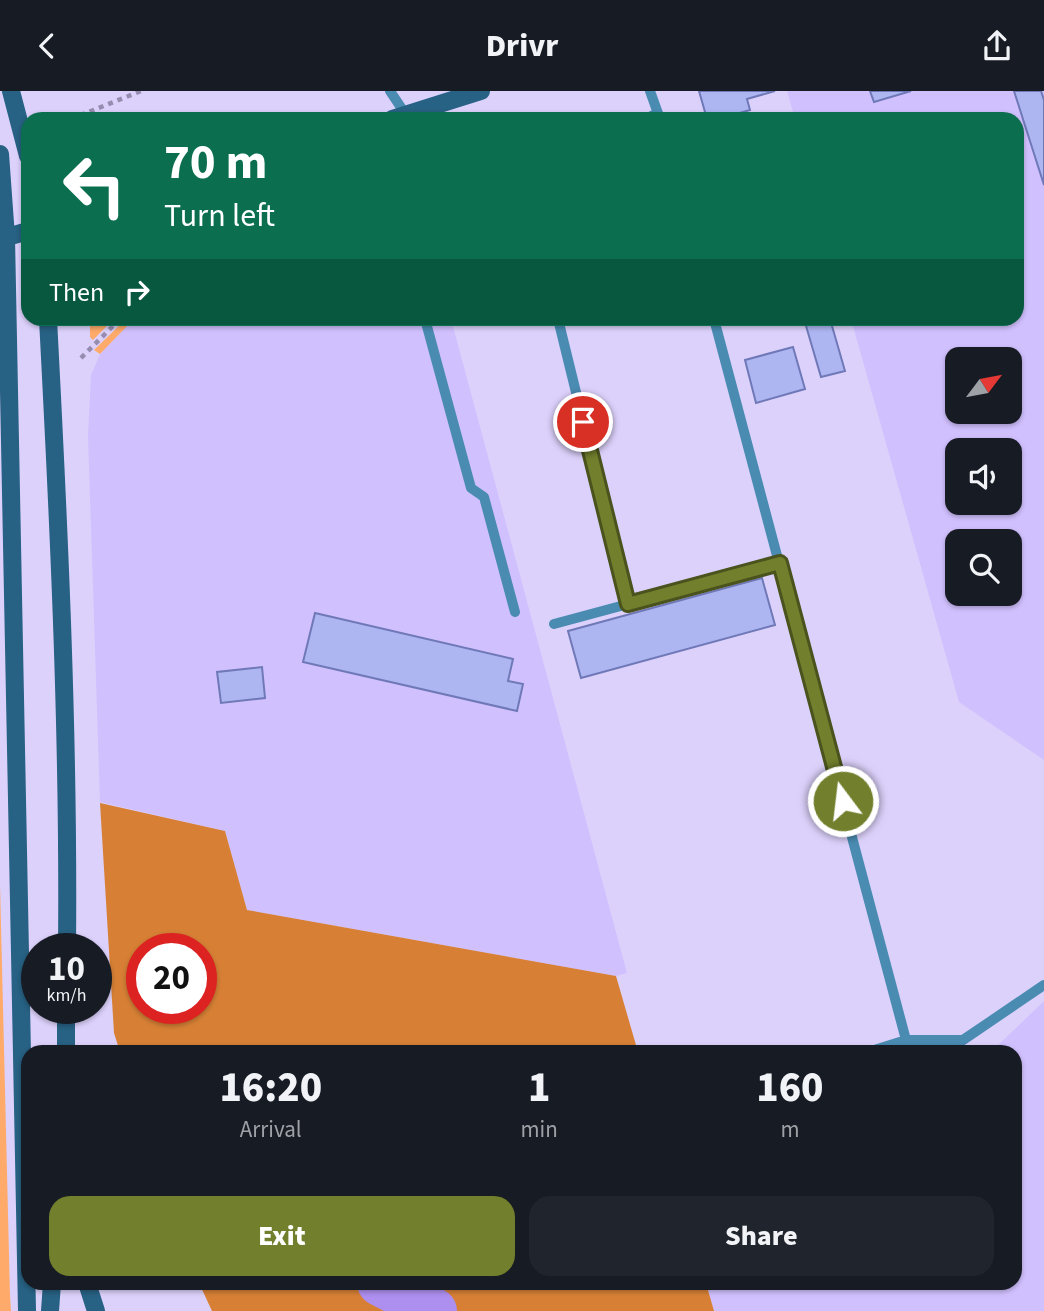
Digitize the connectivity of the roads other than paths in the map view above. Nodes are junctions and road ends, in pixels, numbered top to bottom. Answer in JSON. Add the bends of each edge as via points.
{"nodes":[{"id":1,"x":11,"y":91,"type":"edge"},
{"id":2,"x":390,"y":91,"type":"edge"},
{"id":3,"x":481,"y":91,"type":"edge"},
{"id":4,"x":650,"y":91,"type":"edge"},
{"id":5,"x":397,"y":112,"type":"edge"},
{"id":6,"x":415,"y":112,"type":"edge"},
{"id":7,"x":658,"y":112,"type":"edge"},
{"id":8,"x":21,"y":129,"type":"edge"},
{"id":9,"x":0,"y":154,"type":"edge"},
{"id":10,"x":21,"y":233,"type":"edge"},
{"id":11,"x":3,"y":238,"type":"edge"},
{"id":12,"x":48,"y":326,"type":"edge"},
{"id":13,"x":427,"y":326,"type":"edge"},
{"id":14,"x":560,"y":326,"type":"edge"},
{"id":15,"x":716,"y":326,"type":"edge"},
{"id":16,"x":780,"y":563,"type":"junction"},
{"id":17,"x":628,"y":604,"type":"junction"},
{"id":18,"x":515,"y":612,"type":"dead end"},
{"id":19,"x":554,"y":624,"type":"dead end"},
{"id":20,"x":67,"y":933,"type":"edge"},
{"id":21,"x":1044,"y":985,"type":"edge"},
{"id":22,"x":66,"y":1024,"type":"edge"},
{"id":23,"x":906,"y":1040,"type":"junction"},
{"id":24,"x":21,"y":1045,"type":"edge"},
{"id":25,"x":66,"y":1045,"type":"edge"},
{"id":26,"x":890,"y":1045,"type":"edge"},
{"id":27,"x":27,"y":1290,"type":"edge"},
{"id":28,"x":52,"y":1290,"type":"edge"},
{"id":29,"x":89,"y":1290,"type":"edge"},
{"id":30,"x":27,"y":1311,"type":"edge"},
{"id":31,"x":50,"y":1311,"type":"edge"},
{"id":32,"x":96,"y":1311,"type":"edge"}],
"edges":[{"from":1,"to":8,"type":"main road"},
{"from":2,"to":5,"type":"lane"},
{"from":3,"to":6,"type":"main road"},
{"from":4,"to":7,"type":"lane"},
{"from":9,"to":11,"type":"main road"},
{"from":10,"to":11,"type":"main road"},
{"from":11,"to":24,"type":"main road"},
{"from":12,"to":20,"type":"main road","via":[[62,583]]},
{"from":13,"to":18,"type":"lane","via":[[471,488],[484,497]]},
{"from":14,"to":17,"type":"lane"},
{"from":15,"to":16,"type":"lane"},
{"from":16,"to":17,"type":"lane"},
{"from":16,"to":23,"type":"lane"},
{"from":17,"to":19,"type":"lane"},
{"from":21,"to":23,"type":"lane","via":[[963,1040]]},
{"from":22,"to":25,"type":"main road"},
{"from":23,"to":26,"type":"lane"},
{"from":27,"to":30,"type":"main road"},
{"from":28,"to":31,"type":"main road"},
{"from":29,"to":32,"type":"main road"}]}
